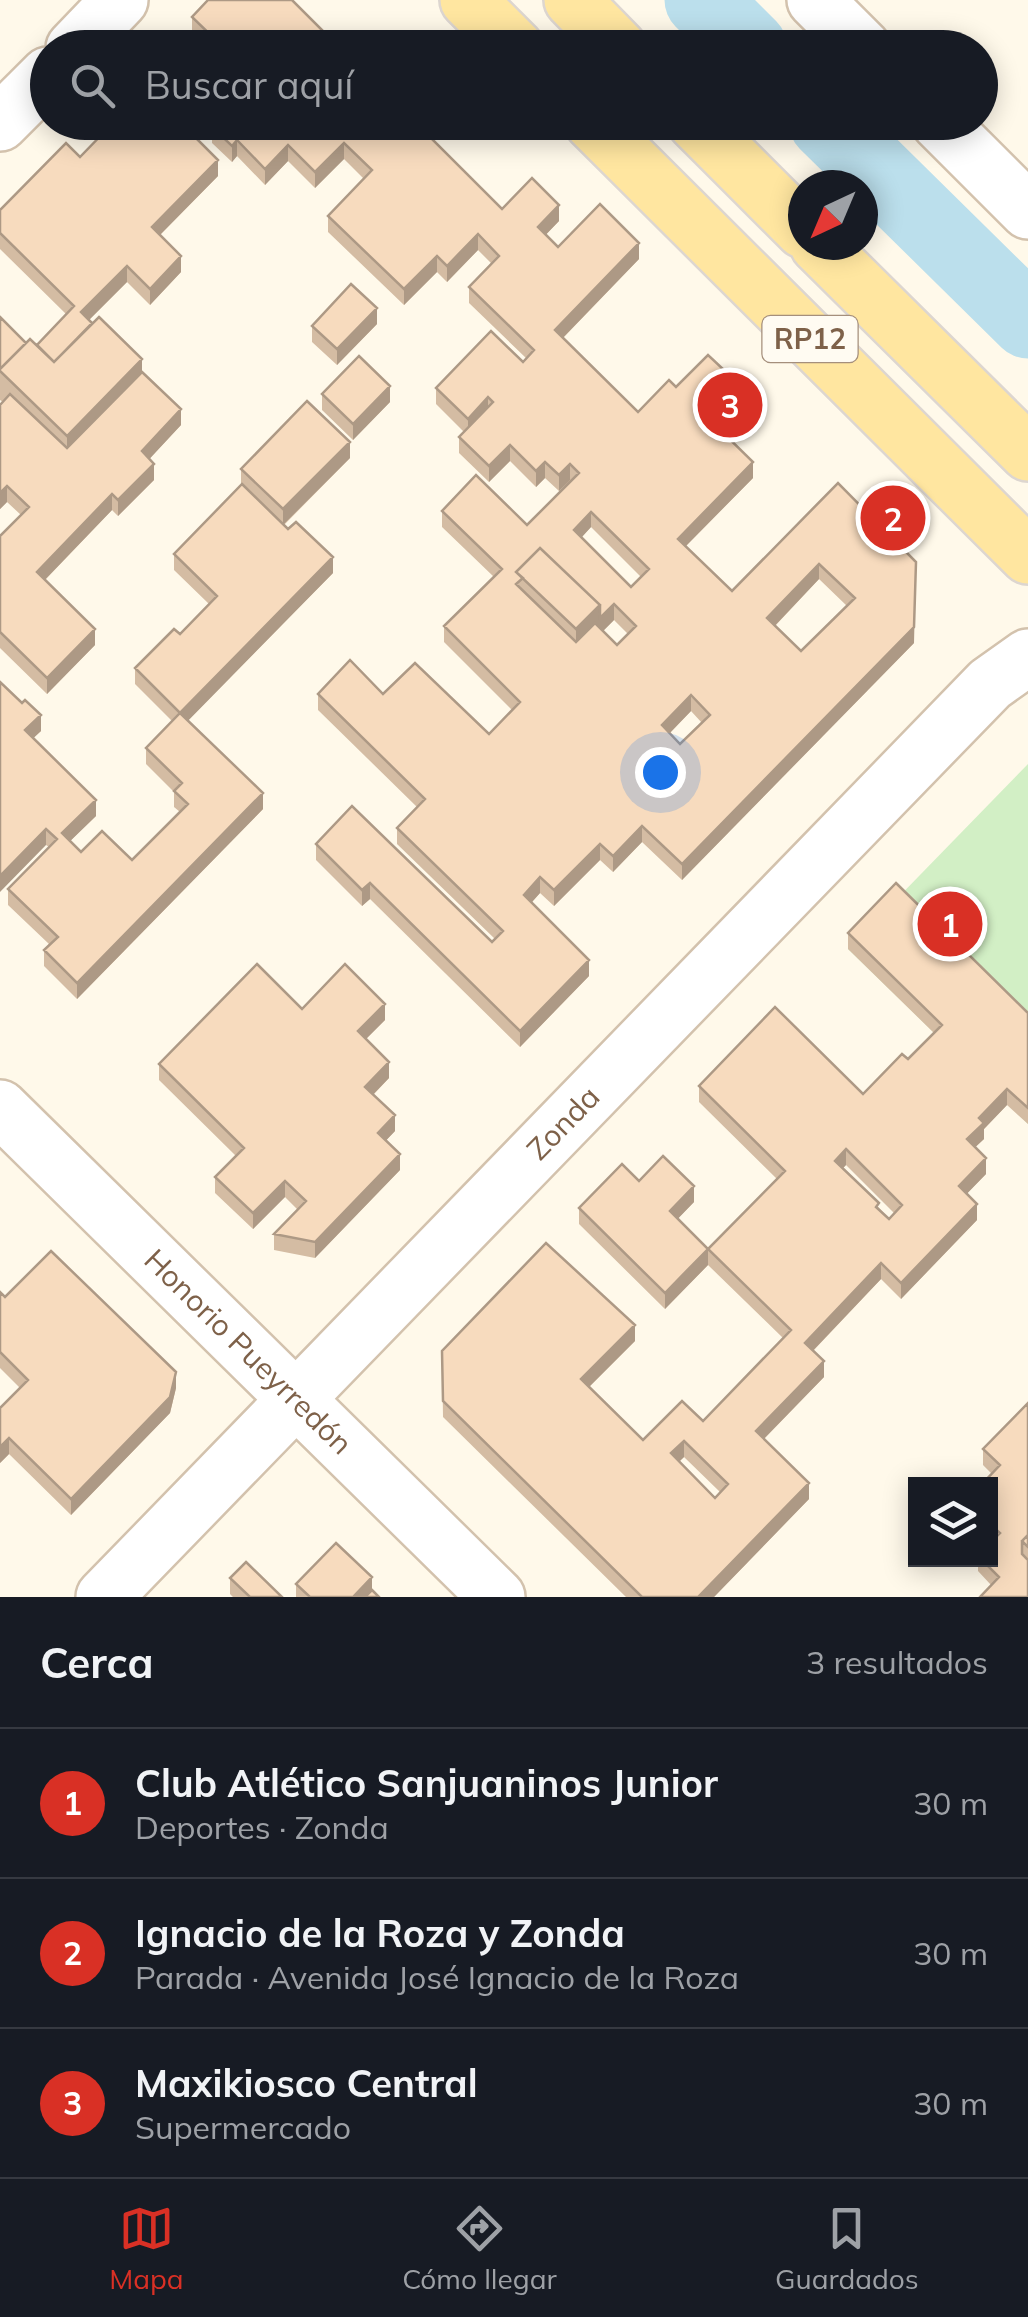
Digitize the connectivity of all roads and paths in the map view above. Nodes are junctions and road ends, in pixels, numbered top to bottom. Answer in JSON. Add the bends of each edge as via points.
{"nodes":[{"id":1,"x":120,"y":0,"type":"edge"},
{"id":2,"x":468,"y":0,"type":"edge"},
{"id":3,"x":572,"y":0,"type":"edge"},
{"id":4,"x":815,"y":0,"type":"edge"},
{"id":5,"x":91,"y":30,"type":"edge"},
{"id":6,"x":498,"y":30,"type":"edge"},
{"id":7,"x":602,"y":30,"type":"edge"},
{"id":8,"x":845,"y":30,"type":"edge"},
{"id":9,"x":30,"y":92,"type":"edge"},
{"id":10,"x":0,"y":123,"type":"edge"},
{"id":11,"x":610,"y":140,"type":"edge"},
{"id":12,"x":713,"y":140,"type":"edge"},
{"id":13,"x":956,"y":140,"type":"edge"},
{"id":14,"x":1028,"y":211,"type":"edge"},
{"id":15,"x":788,"y":215,"type":"edge"},
{"id":16,"x":833,"y":260,"type":"edge"},
{"id":17,"x":1028,"y":453,"type":"edge"},
{"id":18,"x":1028,"y":556,"type":"edge"},
{"id":19,"x":1028,"y":657,"type":"edge"},
{"id":20,"x":0,"y":1108,"type":"edge"},
{"id":21,"x":296,"y":1399,"type":"junction"},
{"id":22,"x":104,"y":1597,"type":"edge"},
{"id":23,"x":496,"y":1597,"type":"edge"}],
"edges":[{"from":1,"to":5,"type":"street"},
{"from":2,"to":6,"type":"main road"},
{"from":3,"to":7,"type":"main road"},
{"from":4,"to":8,"type":"street"},
{"from":9,"to":10,"type":"street"},
{"from":11,"to":18,"type":"main road","number":"RP12"},
{"from":12,"to":15,"type":"main road"},
{"from":13,"to":14,"type":"street"},
{"from":16,"to":17,"type":"main road","number":"RP12"},
{"from":19,"to":21,"type":"street","name":"Zonda","via":[[990,684]]},
{"from":20,"to":21,"type":"street","name":"Honorio Pueyrredón"},
{"from":21,"to":22,"type":"street","name":"Zonda"},
{"from":21,"to":23,"type":"street","name":"Honorio Pueyrredón"}]}
